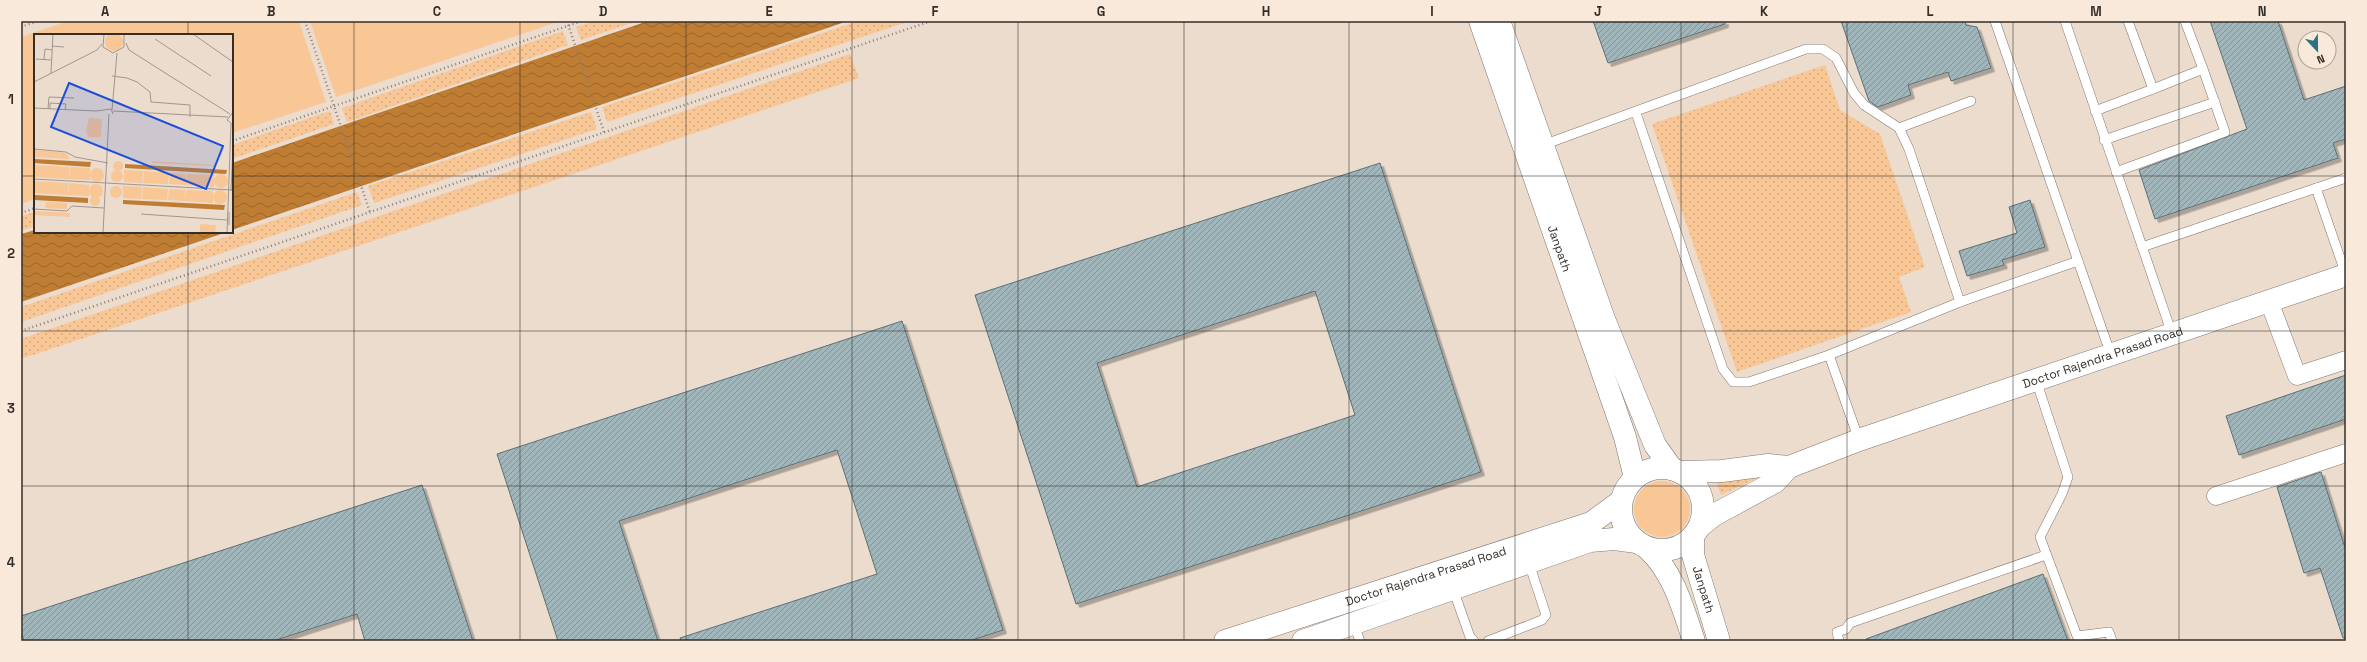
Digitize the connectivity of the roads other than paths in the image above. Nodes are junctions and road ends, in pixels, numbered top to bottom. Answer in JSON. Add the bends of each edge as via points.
{"nodes":[{"id":1,"x":1480,"y":21,"type":"edge"},
{"id":2,"x":1499,"y":21,"type":"edge"},
{"id":3,"x":1995,"y":21,"type":"edge"},
{"id":4,"x":2065,"y":21,"type":"edge"},
{"id":5,"x":2128,"y":21,"type":"edge"},
{"id":6,"x":2185,"y":21,"type":"edge"},
{"id":7,"x":1505,"y":64,"type":"junction"},
{"id":8,"x":2202,"y":69,"type":"junction"},
{"id":9,"x":2153,"y":89,"type":"junction"},
{"id":10,"x":1972,"y":101,"type":"dead end"},
{"id":11,"x":2214,"y":102,"type":"junction"},
{"id":12,"x":2094,"y":111,"type":"junction"},
{"id":13,"x":1636,"y":113,"type":"junction"},
{"id":14,"x":1898,"y":128,"type":"junction"},
{"id":15,"x":2104,"y":140,"type":"junction"},
{"id":16,"x":1542,"y":146,"type":"junction"},
{"id":17,"x":2116,"y":172,"type":"junction"},
{"id":18,"x":2346,"y":178,"type":"edge"},
{"id":19,"x":2316,"y":188,"type":"junction"},
{"id":20,"x":2142,"y":247,"type":"junction"},
{"id":21,"x":2078,"y":261,"type":"junction"},
{"id":22,"x":2346,"y":275,"type":"edge"},
{"id":23,"x":2269,"y":301,"type":"junction"},
{"id":24,"x":1960,"y":302,"type":"junction"},
{"id":25,"x":2172,"y":334,"type":"junction"},
{"id":26,"x":2110,"y":354,"type":"junction"},
{"id":27,"x":1829,"y":355,"type":"junction"},
{"id":28,"x":2346,"y":360,"type":"edge"},
{"id":29,"x":2036,"y":380,"type":"junction"},
{"id":30,"x":1859,"y":440,"type":"junction"},
{"id":31,"x":2346,"y":452,"type":"edge"},
{"id":32,"x":1789,"y":467,"type":"junction"},
{"id":33,"x":1676,"y":470,"type":"junction"},
{"id":34,"x":1635,"y":478,"type":"junction"},
{"id":35,"x":2216,"y":496,"type":"dead end"},
{"id":36,"x":1621,"y":501,"type":"junction"},
{"id":37,"x":1697,"y":532,"type":"junction"},
{"id":38,"x":1642,"y":546,"type":"junction"},
{"id":39,"x":2046,"y":555,"type":"junction"},
{"id":40,"x":1529,"y":563,"type":"junction"},
{"id":41,"x":1453,"y":589,"type":"junction"},
{"id":42,"x":1357,"y":633,"type":"edge"},
{"id":43,"x":1224,"y":641,"type":"edge"},
{"id":44,"x":1303,"y":641,"type":"edge"},
{"id":45,"x":1474,"y":641,"type":"edge"},
{"id":46,"x":1488,"y":641,"type":"edge"},
{"id":47,"x":1694,"y":641,"type":"edge"},
{"id":48,"x":1719,"y":641,"type":"edge"},
{"id":49,"x":1839,"y":641,"type":"edge"},
{"id":50,"x":2112,"y":641,"type":"edge"}],
"edges":[{"from":1,"to":7,"type":"main road","name":"Janpath"},
{"from":2,"to":7,"type":"main road","name":"Janpath"},
{"from":3,"to":21,"type":"lane"},
{"from":4,"to":12,"type":"lane"},
{"from":5,"to":9,"type":"lane"},
{"from":6,"to":8,"type":"lane"},
{"from":7,"to":16,"type":"main road","name":"Janpath"},
{"from":7,"to":34,"type":"main road","name":"Janpath","via":[[1625,437]]},
{"from":8,"to":9,"type":"lane"},
{"from":8,"to":11,"type":"lane"},
{"from":9,"to":12,"type":"lane"},
{"from":10,"to":14,"type":"lane"},
{"from":11,"to":15,"type":"lane"},
{"from":11,"to":17,"type":"lane","via":[[2225,132]]},
{"from":12,"to":15,"type":"lane"},
{"from":13,"to":14,"type":"lane","via":[[1806,50],[1823,49],[1836,58],[1854,93],[1864,105]]},
{"from":13,"to":16,"type":"lane"},
{"from":13,"to":27,"type":"lane","via":[[1723,369],[1733,382],[1749,382]]},
{"from":14,"to":24,"type":"lane","via":[[1909,149]]},
{"from":15,"to":17,"type":"lane"},
{"from":16,"to":33,"type":"main road","name":"Janpath","via":[[1604,319],[1638,404],[1655,445]]},
{"from":17,"to":20,"type":"lane"},
{"from":18,"to":19,"type":"lane"},
{"from":19,"to":20,"type":"lane"},
{"from":19,"to":22,"type":"lane"},
{"from":20,"to":25,"type":"lane"},
{"from":21,"to":24,"type":"lane"},
{"from":21,"to":26,"type":"lane"},
{"from":22,"to":23,"type":"main road","name":"Doctor Rajendra Prasad Road"},
{"from":23,"to":25,"type":"main road","name":"Doctor Rajendra Prasad Road"},
{"from":23,"to":28,"type":"street","via":[[2297,376]]},
{"from":24,"to":27,"type":"lane"},
{"from":25,"to":26,"type":"main road","name":"Doctor Rajendra Prasad Road"},
{"from":26,"to":29,"type":"main road","name":"Doctor Rajendra Prasad Road"},
{"from":27,"to":30,"type":"lane"},
{"from":29,"to":30,"type":"main road","name":"Doctor Rajendra Prasad Road"},
{"from":29,"to":39,"type":"lane","via":[[2068,477],[2040,537]]},
{"from":30,"to":32,"type":"main road","name":"Doctor Rajendra Prasad Road"},
{"from":31,"to":35,"type":"street"},
{"from":32,"to":33,"type":"main road","via":[[1768,465],[1722,471]]},
{"from":32,"to":37,"type":"main road","via":[[1775,482],[1714,515]]},
{"from":33,"to":34,"type":"main road","via":[[1652,469]]},
{"from":33,"to":37,"type":"main road","via":[[1691,479],[1699,489],[1704,514]]},
{"from":34,"to":36,"type":"main road","via":[[1628,485]]},
{"from":36,"to":38,"type":"main road","via":[[1623,524]]},
{"from":36,"to":43,"type":"main road","name":"Doctor Rajendra Prasad Road","via":[[1590,523]]},
{"from":37,"to":38,"type":"main road","via":[[1684,545],[1673,550],[1660,551]]},
{"from":37,"to":48,"type":"main road","name":"Janpath","via":[[1693,555]]},
{"from":38,"to":40,"type":"main road","name":"Doctor Rajendra Prasad Road","via":[[1614,539],[1590,541]]},
{"from":38,"to":47,"type":"main road","name":"Janpath","via":[[1656,556],[1672,580]]},
{"from":39,"to":49,"type":"lane","via":[[1850,623],[1846,629],[1838,632]]},
{"from":39,"to":50,"type":"lane","via":[[2078,636],[2109,632]]},
{"from":40,"to":41,"type":"main road","name":"Doctor Rajendra Prasad Road"},
{"from":40,"to":46,"type":"lane","via":[[1546,615],[1542,620]]},
{"from":41,"to":42,"type":"main road","name":"Doctor Rajendra Prasad Road"},
{"from":41,"to":45,"type":"lane","via":[[1470,637]]},
{"from":42,"to":44,"type":"main road","name":"Doctor Rajendra Prasad Road"}]}
